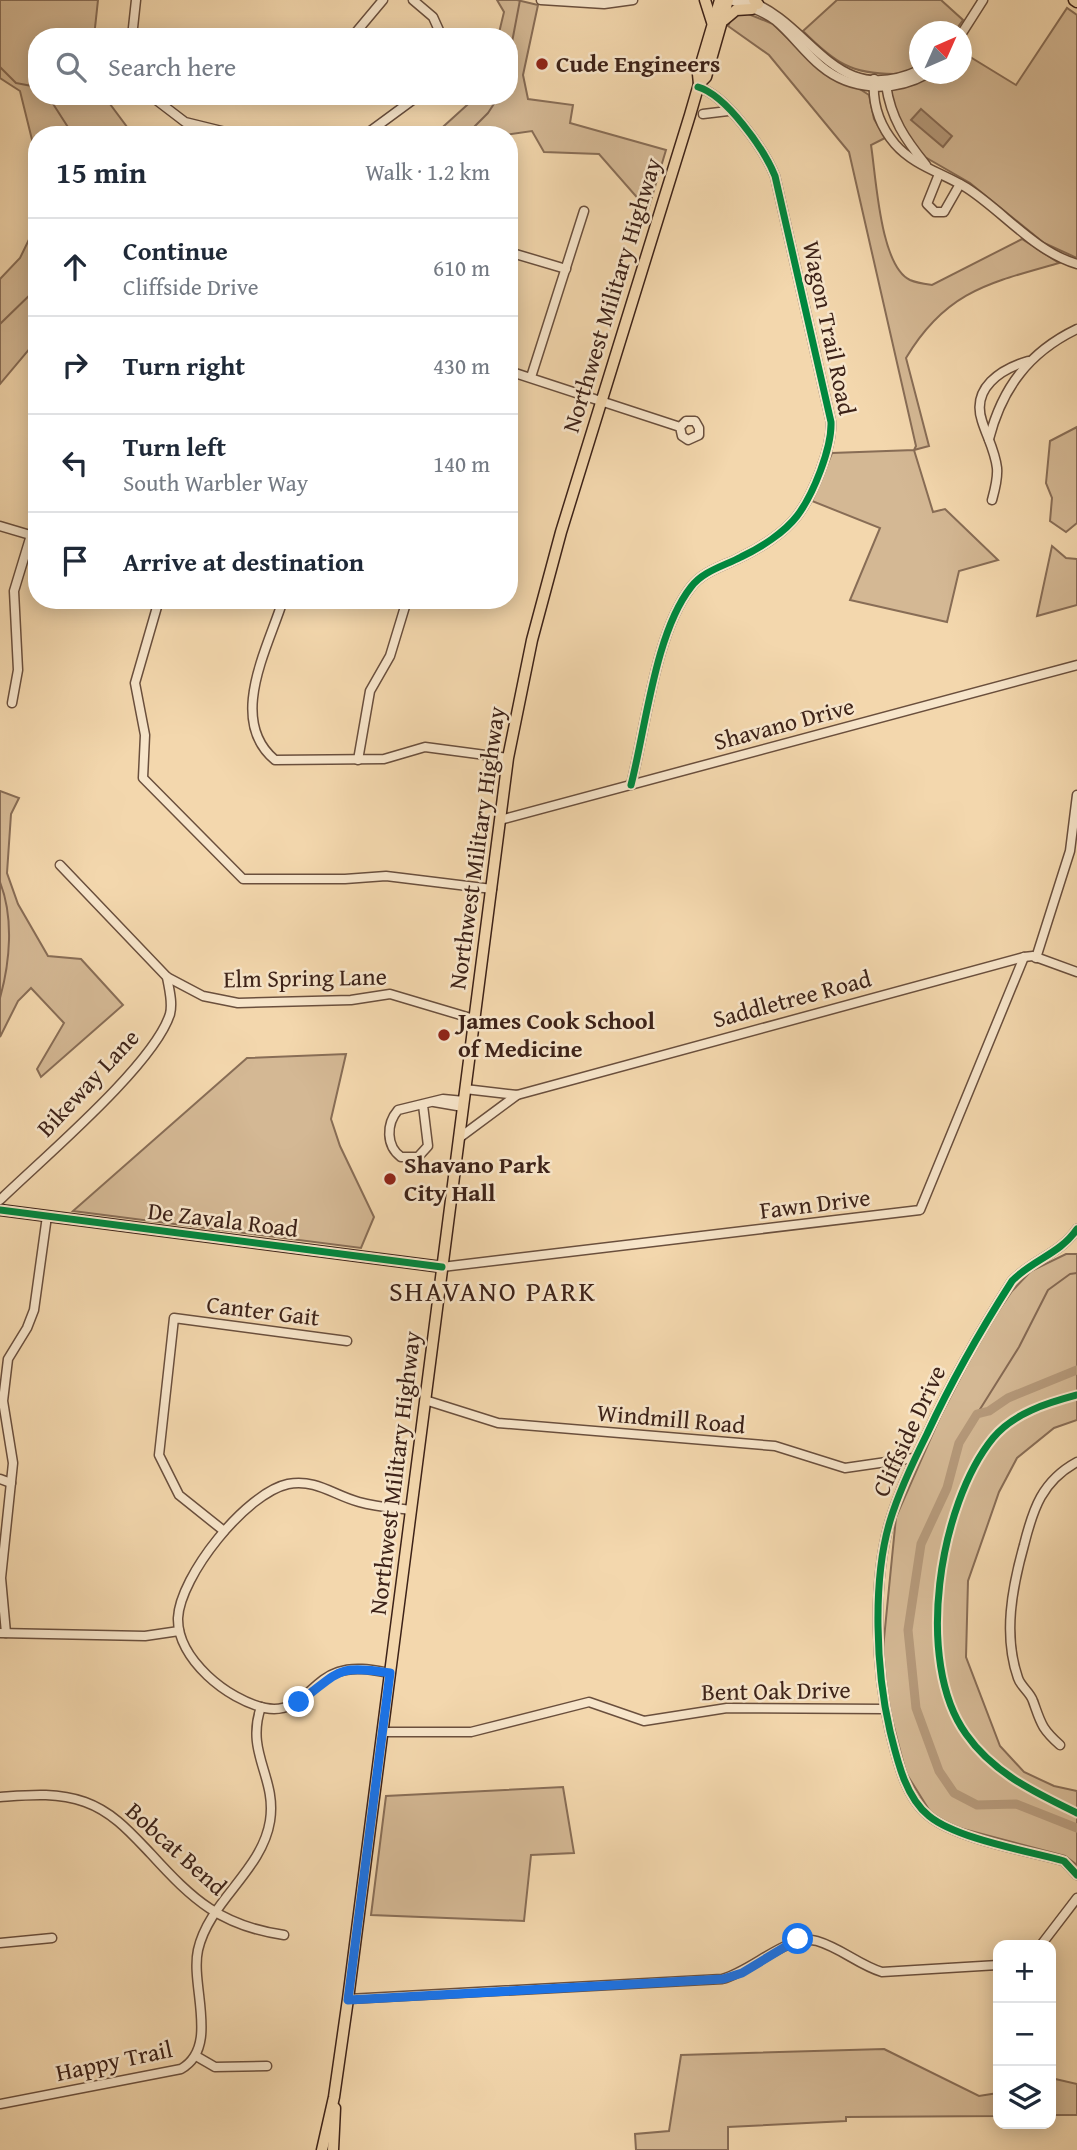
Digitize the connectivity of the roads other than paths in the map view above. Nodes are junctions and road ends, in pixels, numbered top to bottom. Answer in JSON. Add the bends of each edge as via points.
{"nodes":[{"id":1,"x":136,"y":0,"type":"edge"},
{"id":2,"x":413,"y":0,"type":"edge"},
{"id":3,"x":541,"y":0,"type":"edge"},
{"id":4,"x":634,"y":0,"type":"edge"},
{"id":5,"x":705,"y":0,"type":"edge"},
{"id":6,"x":720,"y":0,"type":"edge"},
{"id":7,"x":729,"y":0,"type":"edge"},
{"id":8,"x":983,"y":0,"type":"edge"},
{"id":9,"x":594,"y":2,"type":"edge"},
{"id":10,"x":378,"y":3,"type":"edge"},
{"id":11,"x":753,"y":3,"type":"edge"},
{"id":12,"x":969,"y":21,"type":"edge"},
{"id":13,"x":717,"y":23,"type":"junction"},
{"id":14,"x":133,"y":28,"type":"edge"},
{"id":15,"x":359,"y":28,"type":"edge"},
{"id":16,"x":438,"y":28,"type":"edge"},
{"id":17,"x":909,"y":74,"type":"edge"},
{"id":18,"x":909,"y":82,"type":"edge"},
{"id":19,"x":874,"y":83,"type":"junction"},
{"id":20,"x":886,"y":84,"type":"junction"},
{"id":21,"x":699,"y":85,"type":"junction"},
{"id":22,"x":163,"y":105,"type":"edge"},
{"id":23,"x":406,"y":105,"type":"edge"},
{"id":24,"x":728,"y":111,"type":"junction"},
{"id":25,"x":703,"y":114,"type":"dead end"},
{"id":26,"x":896,"y":124,"type":"junction"},
{"id":27,"x":201,"y":126,"type":"edge"},
{"id":28,"x":377,"y":126,"type":"edge"},
{"id":29,"x":884,"y":130,"type":"junction"},
{"id":30,"x":928,"y":167,"type":"junction"},
{"id":31,"x":939,"y":174,"type":"junction"},
{"id":32,"x":960,"y":184,"type":"junction"},
{"id":33,"x":584,"y":211,"type":"dead end"},
{"id":34,"x":518,"y":255,"type":"edge"},
{"id":35,"x":1077,"y":264,"type":"edge"},
{"id":36,"x":566,"y":269,"type":"junction"},
{"id":37,"x":1077,"y":329,"type":"edge"},
{"id":38,"x":1028,"y":361,"type":"junction"},
{"id":39,"x":518,"y":373,"type":"edge"},
{"id":40,"x":531,"y":377,"type":"junction"},
{"id":41,"x":601,"y":401,"type":"junction"},
{"id":42,"x":680,"y":427,"type":"dead end"},
{"id":43,"x":989,"y":439,"type":"junction"},
{"id":44,"x":992,"y":500,"type":"dead end"},
{"id":45,"x":0,"y":526,"type":"edge"},
{"id":46,"x":28,"y":534,"type":"edge"},
{"id":47,"x":28,"y":553,"type":"edge"},
{"id":48,"x":156,"y":609,"type":"edge"},
{"id":49,"x":280,"y":609,"type":"edge"},
{"id":50,"x":404,"y":609,"type":"edge"},
{"id":51,"x":1077,"y":665,"type":"edge"},
{"id":52,"x":12,"y":703,"type":"dead end"},
{"id":53,"x":508,"y":758,"type":"junction"},
{"id":54,"x":358,"y":760,"type":"junction"},
{"id":55,"x":631,"y":785,"type":"junction"},
{"id":56,"x":1077,"y":795,"type":"edge"},
{"id":57,"x":500,"y":820,"type":"junction"},
{"id":58,"x":60,"y":865,"type":"dead end"},
{"id":59,"x":492,"y":889,"type":"junction"},
{"id":60,"x":1024,"y":957,"type":"junction"},
{"id":61,"x":1036,"y":958,"type":"junction"},
{"id":62,"x":1077,"y":972,"type":"edge"},
{"id":63,"x":167,"y":977,"type":"junction"},
{"id":64,"x":474,"y":1019,"type":"junction"},
{"id":65,"x":465,"y":1089,"type":"junction"},
{"id":66,"x":517,"y":1094,"type":"junction"},
{"id":67,"x":464,"y":1104,"type":"junction"},
{"id":68,"x":423,"y":1105,"type":"junction"},
{"id":69,"x":459,"y":1138,"type":"junction"},
{"id":70,"x":0,"y":1200,"type":"edge"},
{"id":71,"x":0,"y":1210,"type":"edge"},
{"id":72,"x":47,"y":1216,"type":"junction"},
{"id":73,"x":1077,"y":1229,"type":"edge"},
{"id":74,"x":442,"y":1267,"type":"junction"},
{"id":75,"x":347,"y":1341,"type":"dead end"},
{"id":76,"x":0,"y":1354,"type":"edge"},
{"id":77,"x":9,"y":1357,"type":"junction"},
{"id":78,"x":425,"y":1400,"type":"junction"},
{"id":79,"x":914,"y":1458,"type":"junction"},
{"id":80,"x":1077,"y":1462,"type":"edge"},
{"id":81,"x":0,"y":1479,"type":"edge"},
{"id":82,"x":11,"y":1483,"type":"junction"},
{"id":83,"x":411,"y":1510,"type":"junction"},
{"id":84,"x":223,"y":1531,"type":"junction"},
{"id":85,"x":179,"y":1631,"type":"junction"},
{"id":86,"x":3,"y":1633,"type":"edge"},
{"id":87,"x":390,"y":1673,"type":"junction"},
{"id":88,"x":261,"y":1707,"type":"junction"},
{"id":89,"x":885,"y":1709,"type":"junction"},
{"id":90,"x":382,"y":1732,"type":"junction"},
{"id":91,"x":1060,"y":1745,"type":"dead end"},
{"id":92,"x":0,"y":1797,"type":"edge"},
{"id":93,"x":1077,"y":1875,"type":"edge"},
{"id":94,"x":1077,"y":1898,"type":"edge"},
{"id":95,"x":217,"y":1912,"type":"junction"},
{"id":96,"x":284,"y":1935,"type":"dead end"},
{"id":97,"x":52,"y":1938,"type":"dead end"},
{"id":98,"x":1045,"y":1940,"type":"edge"},
{"id":99,"x":0,"y":1943,"type":"edge"},
{"id":100,"x":993,"y":1965,"type":"edge"},
{"id":101,"x":348,"y":2000,"type":"junction"},
{"id":102,"x":196,"y":2056,"type":"junction"},
{"id":103,"x":267,"y":2066,"type":"dead end"},
{"id":104,"x":334,"y":2097,"type":"junction"},
{"id":105,"x":0,"y":2105,"type":"edge"},
{"id":106,"x":322,"y":2150,"type":"edge"},
{"id":107,"x":333,"y":2150,"type":"edge"}],
"edges":[{"from":1,"to":14,"type":"street"},
{"from":2,"to":16,"type":"street","via":[[433,17]]},
{"from":3,"to":9,"type":"street"},
{"from":4,"to":9,"type":"street"},
{"from":5,"to":13,"type":"main road"},
{"from":6,"to":13,"type":"main road","name":"Northwest Military Highway"},
{"from":7,"to":11,"type":"street"},
{"from":7,"to":13,"type":"main road","name":"Northwest Military Highway"},
{"from":8,"to":12,"type":"street"},
{"from":10,"to":15,"type":"street"},
{"from":11,"to":13,"type":"main road"},
{"from":11,"to":19,"type":"street","via":[[775,12],[834,75],[849,83]]},
{"from":13,"to":21,"type":"main road","name":"Northwest Military Highway","via":[[706,77]]},
{"from":17,"to":20,"type":"street"},
{"from":18,"to":20,"type":"street"},
{"from":19,"to":20,"type":"street"},
{"from":19,"to":29,"type":"street","via":[[874,103]]},
{"from":20,"to":26,"type":"street"},
{"from":21,"to":24,"type":"street","name":"Wagon Trail Road"},
{"from":21,"to":41,"type":"main road","name":"Northwest Military Highway"},
{"from":22,"to":27,"type":"street","via":[[185,122]]},
{"from":23,"to":28,"type":"street"},
{"from":24,"to":25,"type":"street"},
{"from":24,"to":55,"type":"street","name":"Wagon Trail Road","via":[[761,147],[778,184],[832,438],[796,517],[756,549],[690,587],[674,616],[657,666]]},
{"from":26,"to":29,"type":"street"},
{"from":26,"to":30,"type":"street"},
{"from":29,"to":30,"type":"street","via":[[907,156]]},
{"from":30,"to":31,"type":"street"},
{"from":31,"to":32,"type":"street"},
{"from":31,"to":32,"type":"street","via":[[927,204],[935,212],[948,208]]},
{"from":32,"to":35,"type":"street","via":[[1044,249]]},
{"from":33,"to":36,"type":"street"},
{"from":34,"to":36,"type":"street"},
{"from":36,"to":40,"type":"street"},
{"from":37,"to":38,"type":"street"},
{"from":38,"to":43,"type":"street","via":[[1006,391]]},
{"from":38,"to":43,"type":"street","via":[[1006,368],[984,391],[981,419]]},
{"from":39,"to":40,"type":"street"},
{"from":40,"to":41,"type":"street"},
{"from":41,"to":42,"type":"street"},
{"from":41,"to":53,"type":"main road","name":"Northwest Military Highway","via":[[545,587]]},
{"from":43,"to":44,"type":"street","via":[[998,471]]},
{"from":45,"to":46,"type":"street"},
{"from":47,"to":52,"type":"street","via":[[15,591],[18,670]]},
{"from":48,"to":59,"type":"street","via":[[135,683],[145,735],[143,778],[243,879],[386,876]]},
{"from":49,"to":54,"type":"street","via":[[253,694],[254,733],[275,760]]},
{"from":50,"to":54,"type":"street","via":[[390,656],[370,691]]},
{"from":51,"to":55,"type":"street","name":"Shavano Drive"},
{"from":53,"to":54,"type":"street","via":[[425,747],[384,759]]},
{"from":53,"to":57,"type":"main road","name":"Northwest Military Highway"},
{"from":55,"to":57,"type":"street","name":"Shavano Drive"},
{"from":56,"to":61,"type":"street","via":[[1070,851]]},
{"from":57,"to":59,"type":"main road","name":"Northwest Military Highway"},
{"from":58,"to":63,"type":"street","name":"Elm Spring Lane"},
{"from":59,"to":64,"type":"main road","name":"Northwest Military Highway"},
{"from":60,"to":61,"type":"street","name":"Saddletree Road"},
{"from":60,"to":66,"type":"street","name":"Saddletree Road"},
{"from":60,"to":74,"type":"street","name":"Fawn Drive","via":[[920,1210]]},
{"from":61,"to":62,"type":"street","name":"Saddletree Road"},
{"from":63,"to":64,"type":"street","name":"Elm Spring Lane","via":[[202,996],[226,1002],[351,1000],[390,994]]},
{"from":63,"to":70,"type":"street","name":"Bikeway Lane","via":[[172,1005],[140,1062]]},
{"from":64,"to":65,"type":"main road","name":"Northwest Military Highway"},
{"from":65,"to":66,"type":"street","name":"Saddletree Road"},
{"from":65,"to":67,"type":"main road","name":"Northwest Military Highway"},
{"from":66,"to":69,"type":"street","name":"Saddletree Road"},
{"from":67,"to":68,"type":"street","via":[[443,1098]]},
{"from":67,"to":69,"type":"main road","name":"Northwest Military Highway"},
{"from":68,"to":68,"type":"street","via":[[401,1108],[393,1117],[390,1145],[401,1157],[413,1158],[426,1150],[429,1138]]},
{"from":69,"to":74,"type":"main road","name":"Northwest Military Highway"},
{"from":71,"to":72,"type":"main road","name":"De Zavala Road"},
{"from":72,"to":74,"type":"main road","name":"De Zavala Road"},
{"from":72,"to":77,"type":"street","via":[[34,1310]]},
{"from":73,"to":79,"type":"street","name":"Cliffside Drive","via":[[1066,1244],[1012,1281],[952,1378]]},
{"from":74,"to":78,"type":"main road","name":"Northwest Military Highway"},
{"from":75,"to":84,"type":"street","name":"Canter Gait","via":[[174,1318],[158,1442],[161,1464],[179,1495]]},
{"from":76,"to":77,"type":"street"},
{"from":77,"to":82,"type":"street","via":[[3,1401],[13,1456]]},
{"from":78,"to":79,"type":"street","name":"Windmill Road","via":[[498,1423],[775,1446],[845,1468]]},
{"from":78,"to":83,"type":"main road","name":"Northwest Military Highway"},
{"from":79,"to":89,"type":"street","name":"Cliffside Drive","via":[[884,1551],[878,1656]]},
{"from":80,"to":91,"type":"street","via":[[1052,1480],[1038,1498],[1011,1606],[1011,1640],[1019,1681],[1033,1700],[1041,1727]]},
{"from":81,"to":82,"type":"street"},
{"from":82,"to":86,"type":"street","via":[[1,1578]]},
{"from":83,"to":84,"type":"street","via":[[357,1502],[316,1484],[293,1483],[264,1493]]},
{"from":83,"to":87,"type":"main road","name":"Northwest Military Highway"},
{"from":84,"to":85,"type":"street","via":[[188,1586],[180,1606]]},
{"from":85,"to":86,"type":"street","via":[[145,1636]]},
{"from":85,"to":88,"type":"street","via":[[189,1654],[210,1676]]},
{"from":87,"to":88,"type":"street","via":[[347,1669],[333,1674],[293,1706]]},
{"from":87,"to":90,"type":"main road","name":"Northwest Military Highway"},
{"from":88,"to":95,"type":"street","name":"Happy Trail","via":[[256,1744],[270,1796],[268,1829],[257,1854]]},
{"from":89,"to":90,"type":"street","name":"Bent Oak Drive","via":[[727,1708],[645,1721],[589,1702],[471,1732]]},
{"from":89,"to":93,"type":"street","name":"Cliffside Drive","via":[[901,1770],[926,1814],[949,1829],[1064,1861]]},
{"from":90,"to":101,"type":"main road","name":"Northwest Military Highway"},
{"from":92,"to":95,"type":"street","name":"Bobcat Bend","via":[[58,1796],[98,1808],[122,1824],[187,1891]]},
{"from":94,"to":98,"type":"street"},
{"from":95,"to":96,"type":"street","name":"Bobcat Bend","via":[[242,1928]]},
{"from":95,"to":102,"type":"street","name":"Happy Trail","via":[[201,1940],[197,1958],[201,2039]]},
{"from":97,"to":99,"type":"street"},
{"from":100,"to":101,"type":"street","via":[[882,1972],[820,1942],[798,1939],[742,1973],[723,1979]]},
{"from":101,"to":104,"type":"main road","name":"Northwest Military Highway"},
{"from":102,"to":103,"type":"street","via":[[215,2067]]},
{"from":102,"to":105,"type":"street","name":"Happy Trail","via":[[181,2069]]},
{"from":104,"to":106,"type":"main road","name":"Northwest Military Highway"},
{"from":104,"to":107,"type":"main road","name":"Northwest Military Highway"}]}
